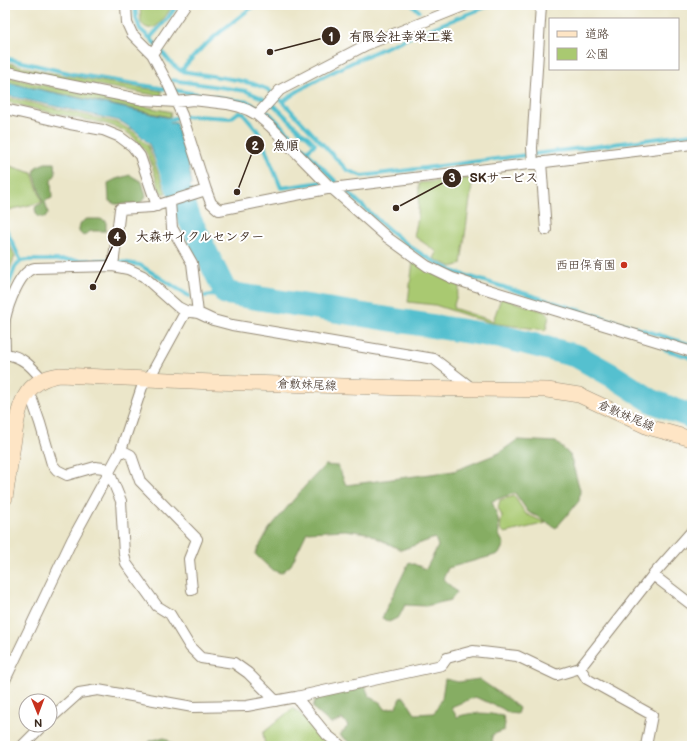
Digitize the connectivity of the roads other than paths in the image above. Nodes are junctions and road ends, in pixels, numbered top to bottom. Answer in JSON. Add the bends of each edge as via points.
{"nodes":[{"id":1,"x":126,"y":5,"type":"edge"},
{"id":2,"x":185,"y":5,"type":"edge"},
{"id":3,"x":466,"y":5,"type":"edge"},
{"id":4,"x":541,"y":5,"type":"edge"},
{"id":5,"x":155,"y":48,"type":"junction"},
{"id":6,"x":5,"y":71,"type":"edge"},
{"id":7,"x":174,"y":98,"type":"junction"},
{"id":8,"x":5,"y":109,"type":"edge"},
{"id":9,"x":258,"y":114,"type":"junction"},
{"id":10,"x":692,"y":144,"type":"edge"},
{"id":11,"x":537,"y":163,"type":"junction"},
{"id":12,"x":326,"y":183,"type":"junction"},
{"id":13,"x":206,"y":190,"type":"junction"},
{"id":14,"x":173,"y":201,"type":"junction"},
{"id":15,"x":157,"y":206,"type":"junction"},
{"id":16,"x":546,"y":230,"type":"dead end"},
{"id":17,"x":113,"y":262,"type":"junction"},
{"id":18,"x":186,"y":311,"type":"junction"},
{"id":19,"x":198,"y":312,"type":"junction"},
{"id":20,"x":692,"y":352,"type":"edge"},
{"id":21,"x":5,"y":354,"type":"edge"},
{"id":22,"x":147,"y":378,"type":"junction"},
{"id":23,"x":42,"y":379,"type":"junction"},
{"id":24,"x":474,"y":390,"type":"junction"},
{"id":25,"x":28,"y":392,"type":"junction"},
{"id":26,"x":692,"y":439,"type":"edge"},
{"id":27,"x":121,"y":450,"type":"junction"},
{"id":28,"x":109,"y":472,"type":"junction"},
{"id":29,"x":5,"y":498,"type":"edge"},
{"id":30,"x":692,"y":531,"type":"edge"},
{"id":31,"x":653,"y":575,"type":"junction"},
{"id":32,"x":192,"y":590,"type":"dead end"},
{"id":33,"x":692,"y":605,"type":"edge"},
{"id":34,"x":580,"y":668,"type":"junction"},
{"id":35,"x":5,"y":680,"type":"edge"},
{"id":36,"x":296,"y":697,"type":"junction"},
{"id":37,"x":276,"y":701,"type":"junction"},
{"id":38,"x":58,"y":711,"type":"edge"},
{"id":39,"x":35,"y":733,"type":"edge"},
{"id":40,"x":22,"y":746,"type":"edge"},
{"id":41,"x":341,"y":746,"type":"edge"},
{"id":42,"x":646,"y":746,"type":"edge"}],
"edges":[{"from":1,"to":5,"type":"street","via":[[132,34]]},
{"from":2,"to":5,"type":"street"},
{"from":3,"to":9,"type":"street","via":[[366,45],[280,90]]},
{"from":4,"to":11,"type":"street","via":[[532,148]]},
{"from":5,"to":7,"type":"street"},
{"from":6,"to":7,"type":"street","via":[[159,102]]},
{"from":7,"to":9,"type":"street","via":[[227,104]]},
{"from":7,"to":13,"type":"street"},
{"from":8,"to":15,"type":"street","via":[[103,130],[120,137],[140,156]]},
{"from":9,"to":12,"type":"street"},
{"from":10,"to":11,"type":"street"},
{"from":11,"to":12,"type":"street"},
{"from":11,"to":16,"type":"street"},
{"from":12,"to":13,"type":"street","via":[[219,210],[211,203]]},
{"from":12,"to":20,"type":"street","via":[[388,238],[427,266],[452,278]]},
{"from":13,"to":14,"type":"street"},
{"from":14,"to":15,"type":"street"},
{"from":14,"to":19,"type":"street","via":[[172,228],[192,263]]},
{"from":15,"to":17,"type":"street","via":[[120,210]]},
{"from":17,"to":18,"type":"street","via":[[143,276]]},
{"from":17,"to":21,"type":"street","via":[[28,270],[18,284],[7,312]]},
{"from":18,"to":19,"type":"street"},
{"from":18,"to":22,"type":"street"},
{"from":19,"to":24,"type":"street","via":[[213,320],[232,325],[434,359]]},
{"from":21,"to":23,"type":"street","via":[[23,360]]},
{"from":22,"to":23,"type":"main road","name":"倉敷妹尾線","via":[[60,375]]},
{"from":22,"to":24,"type":"main road","name":"倉敷妹尾線"},
{"from":22,"to":27,"type":"street"},
{"from":23,"to":25,"type":"main road"},
{"from":24,"to":26,"type":"main road","name":"倉敷妹尾線","via":[[546,390],[579,395],[648,427]]},
{"from":25,"to":28,"type":"street","via":[[52,464],[57,470],[67,475],[95,466]]},
{"from":25,"to":29,"type":"main road","via":[[18,411]]},
{"from":27,"to":28,"type":"street"},
{"from":27,"to":32,"type":"street","via":[[131,455],[140,481],[197,539],[189,559]]},
{"from":28,"to":35,"type":"street","via":[[72,540]]},
{"from":28,"to":37,"type":"street","via":[[121,501],[126,563],[158,606],[170,614],[190,647],[202,658],[234,663]]},
{"from":30,"to":31,"type":"street"},
{"from":31,"to":33,"type":"street"},
{"from":31,"to":34,"type":"street"},
{"from":34,"to":36,"type":"street","via":[[557,675],[517,656],[473,651],[447,658],[442,665]]},
{"from":34,"to":42,"type":"street","via":[[587,679],[652,715]]},
{"from":36,"to":37,"type":"street"},
{"from":36,"to":41,"type":"street","via":[[327,735]]},
{"from":37,"to":38,"type":"street","via":[[247,706],[193,707],[98,690],[79,693]]},
{"from":39,"to":40,"type":"street"}]}
